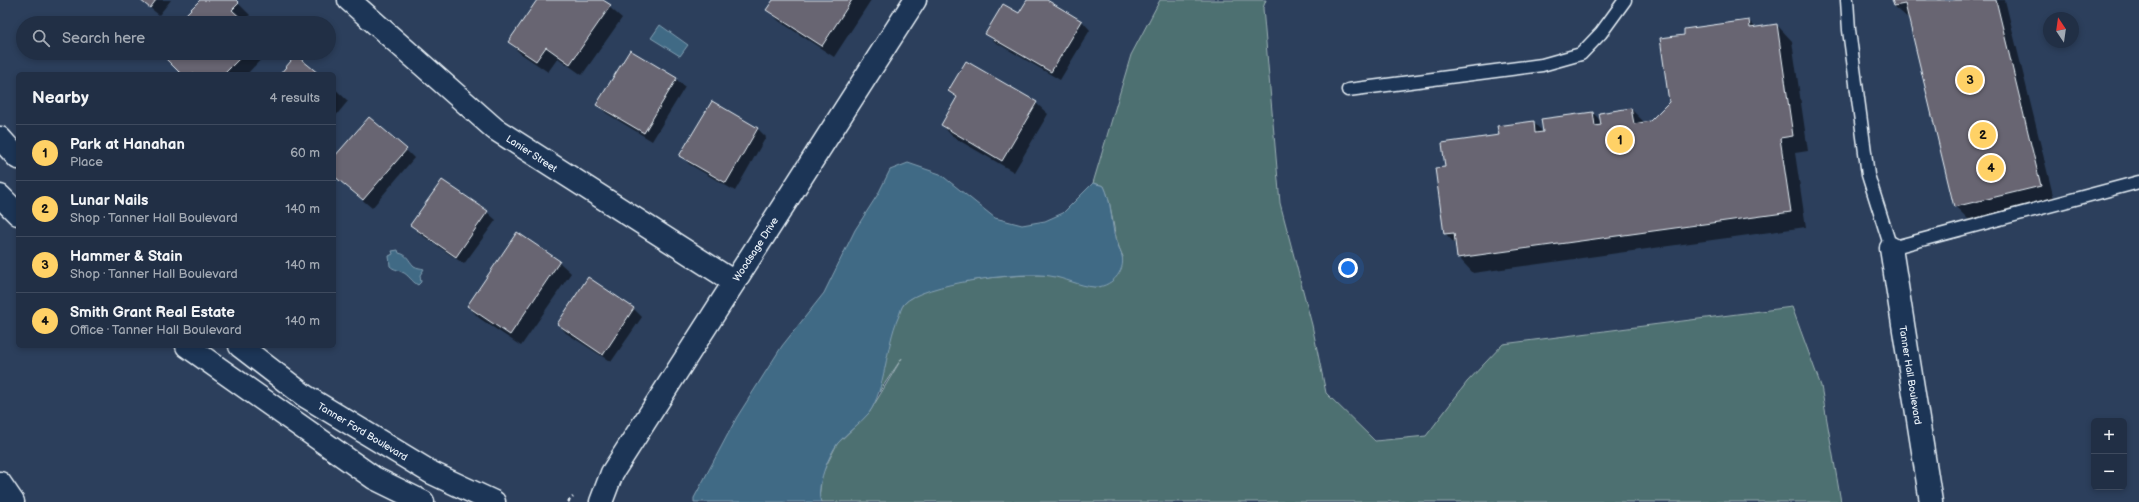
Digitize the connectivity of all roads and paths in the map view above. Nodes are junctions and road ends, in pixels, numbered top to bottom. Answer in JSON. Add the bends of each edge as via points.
{"nodes":[{"id":1,"x":349,"y":0,"type":"edge"},
{"id":2,"x":915,"y":0,"type":"edge"},
{"id":3,"x":1625,"y":0,"type":"edge"},
{"id":4,"x":1847,"y":0,"type":"edge"},
{"id":5,"x":1348,"y":90,"type":"dead end"},
{"id":6,"x":0,"y":138,"type":"edge"},
{"id":7,"x":16,"y":156,"type":"edge"},
{"id":8,"x":2139,"y":182,"type":"edge"},
{"id":9,"x":0,"y":196,"type":"edge"},
{"id":10,"x":16,"y":212,"type":"edge"},
{"id":11,"x":1891,"y":248,"type":"junction"},
{"id":12,"x":734,"y":282,"type":"junction"},
{"id":13,"x":190,"y":348,"type":"edge"},
{"id":14,"x":243,"y":348,"type":"edge"},
{"id":15,"x":0,"y":483,"type":"edge"},
{"id":16,"x":13,"y":502,"type":"edge"},
{"id":17,"x":423,"y":502,"type":"edge"},
{"id":18,"x":494,"y":502,"type":"edge"},
{"id":19,"x":601,"y":502,"type":"edge"},
{"id":20,"x":1931,"y":502,"type":"edge"}],
"edges":[{"from":1,"to":12,"type":"street","name":"Lanier Street","via":[[495,129]]},
{"from":2,"to":12,"type":"street","name":"Woodsage Drive"},
{"from":3,"to":5,"type":"lane","via":[[1601,33],[1581,54],[1542,65]]},
{"from":4,"to":11,"type":"lane","via":[[1868,175]]},
{"from":6,"to":7,"type":"street"},
{"from":8,"to":11,"type":"lane"},
{"from":9,"to":10,"type":"street"},
{"from":11,"to":20,"type":"street","name":"Tanner Hall Boulevard"},
{"from":12,"to":19,"type":"street","name":"Woodsage Drive","via":[[612,473]]},
{"from":13,"to":17,"type":"street","via":[[374,478]]},
{"from":14,"to":18,"type":"street","name":"Tanner Ford Boulevard","via":[[305,396],[432,473]]},
{"from":15,"to":16,"type":"street"}]}
